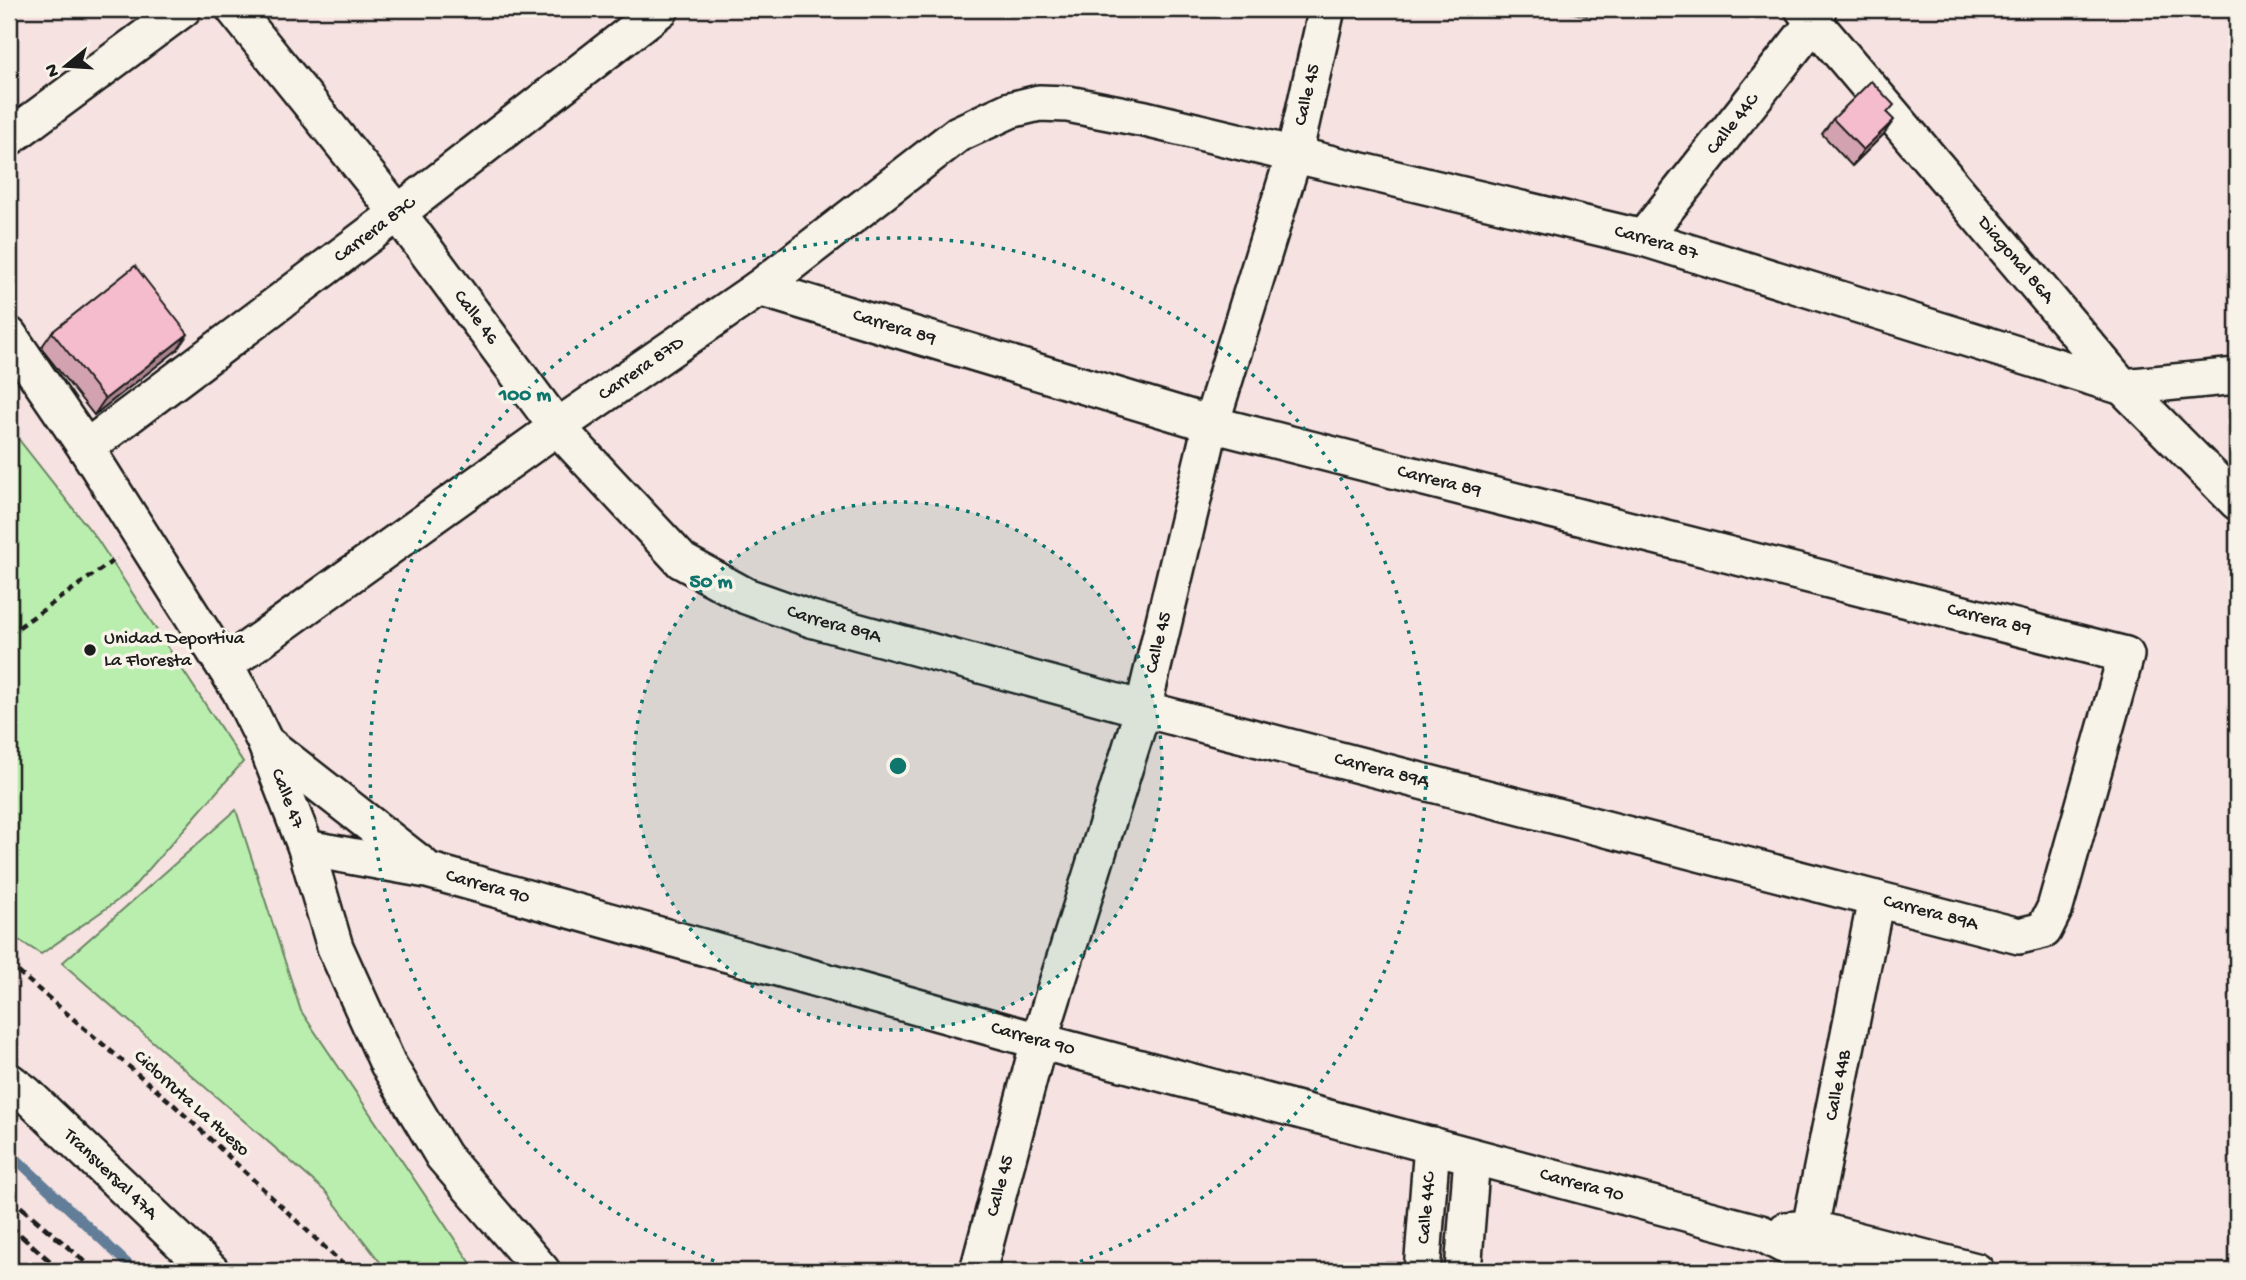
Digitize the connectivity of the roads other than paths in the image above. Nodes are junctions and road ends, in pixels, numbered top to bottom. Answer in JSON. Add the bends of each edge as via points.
{"nodes":[{"id":1,"x":183,"y":9,"type":"edge"},
{"id":2,"x":234,"y":9,"type":"edge"},
{"id":3,"x":661,"y":9,"type":"edge"},
{"id":4,"x":1327,"y":9,"type":"edge"},
{"id":5,"x":1812,"y":13,"type":"edge"},
{"id":6,"x":1068,"y":104,"type":"joint"},
{"id":7,"x":9,"y":138,"type":"edge"},
{"id":8,"x":1294,"y":155,"type":"junction"},
{"id":9,"x":398,"y":213,"type":"junction"},
{"id":10,"x":1643,"y":238,"type":"junction"},
{"id":11,"x":759,"y":288,"type":"junction"},
{"id":12,"x":9,"y":335,"type":"edge"},
{"id":13,"x":2237,"y":376,"type":"edge"},
{"id":14,"x":2123,"y":387,"type":"junction"},
{"id":15,"x":1211,"y":424,"type":"junction"},
{"id":16,"x":556,"y":427,"type":"junction"},
{"id":17,"x":86,"y":448,"type":"junction"},
{"id":18,"x":2237,"y":502,"type":"edge"},
{"id":19,"x":746,"y":596,"type":"joint"},
{"id":20,"x":225,"y":665,"type":"junction"},
{"id":21,"x":1143,"y":709,"type":"junction"},
{"id":22,"x":265,"y":742,"type":"junction"},
{"id":23,"x":306,"y":848,"type":"junction"},
{"id":24,"x":428,"y":870,"type":"junction"},
{"id":25,"x":1876,"y":900,"type":"junction"},
{"id":26,"x":2019,"y":936,"type":"joint"},
{"id":27,"x":1039,"y":1041,"type":"junction"},
{"id":28,"x":9,"y":1081,"type":"edge"},
{"id":29,"x":1432,"y":1145,"type":"junction"},
{"id":30,"x":1472,"y":1157,"type":"junction"},
{"id":31,"x":1806,"y":1252,"type":"edge"},
{"id":32,"x":211,"y":1271,"type":"edge"},
{"id":33,"x":542,"y":1271,"type":"edge"},
{"id":34,"x":978,"y":1271,"type":"edge"},
{"id":35,"x":1422,"y":1271,"type":"edge"},
{"id":36,"x":1463,"y":1271,"type":"edge"},
{"id":37,"x":1863,"y":1271,"type":"edge"},
{"id":38,"x":1976,"y":1271,"type":"edge"}],
"edges":[{"from":1,"to":7,"type":"street"},
{"from":2,"to":9,"type":"street","name":"Calle 46"},
{"from":3,"to":9,"type":"street","name":"Carrera 87C"},
{"from":4,"to":8,"type":"street","name":"Calle 45"},
{"from":5,"to":10,"type":"street","name":"Calle 44C"},
{"from":5,"to":14,"type":"street","name":"Diagonal 86A"},
{"from":6,"to":8,"type":"street","name":"Carrera 87"},
{"from":6,"to":11,"type":"street","name":"Carrera 87D","via":[[1038,103],[1010,110],[958,134]]},
{"from":8,"to":10,"type":"street","name":"Carrera 87"},
{"from":8,"to":15,"type":"street","name":"Calle 45"},
{"from":9,"to":16,"type":"street","name":"Calle 46"},
{"from":9,"to":17,"type":"street","name":"Carrera 87C"},
{"from":10,"to":14,"type":"street","name":"Carrera 87"},
{"from":11,"to":15,"type":"street","name":"Carrera 89"},
{"from":11,"to":16,"type":"street","name":"Carrera 87D"},
{"from":12,"to":17,"type":"street","name":"Calle 47"},
{"from":13,"to":14,"type":"street","name":"Carrera 87"},
{"from":14,"to":18,"type":"street","name":"Diagonal 86A"},
{"from":15,"to":21,"type":"street","name":"Calle 45"},
{"from":15,"to":26,"type":"street","name":"Carrera 89","via":[[2126,655],[2055,908],[2044,930]]},
{"from":16,"to":19,"type":"street","name":"Calle 46","via":[[682,561]]},
{"from":16,"to":20,"type":"street","name":"Carrera 87D"},
{"from":17,"to":20,"type":"street","name":"Calle 47"},
{"from":19,"to":21,"type":"street","name":"Carrera 89A","via":[[811,619]]},
{"from":20,"to":22,"type":"street","name":"Calle 47"},
{"from":21,"to":25,"type":"street","name":"Carrera 89A"},
{"from":21,"to":27,"type":"street","name":"Calle 45"},
{"from":22,"to":23,"type":"street","name":"Calle 47"},
{"from":22,"to":24,"type":"street"},
{"from":23,"to":24,"type":"street","name":"Carrera 90"},
{"from":23,"to":33,"type":"street","name":"Calle 47","via":[[335,947],[388,1064],[443,1156]]},
{"from":24,"to":27,"type":"street","name":"Carrera 90"},
{"from":25,"to":26,"type":"street","name":"Carrera 89A"},
{"from":25,"to":31,"type":"street","name":"Calle 44B"},
{"from":27,"to":29,"type":"street","name":"Carrera 90"},
{"from":27,"to":34,"type":"street","name":"Calle 45"},
{"from":28,"to":32,"type":"street","name":"Transversal 47A"},
{"from":29,"to":30,"type":"street","name":"Carrera 90"},
{"from":29,"to":35,"type":"street","name":"Calle 44C"},
{"from":30,"to":31,"type":"street","name":"Carrera 90","via":[[1761,1233]]},
{"from":30,"to":36,"type":"street"},
{"from":31,"to":37,"type":"street","name":"Carrera 90"},
{"from":31,"to":38,"type":"street","name":"Carrera 90"}]}
